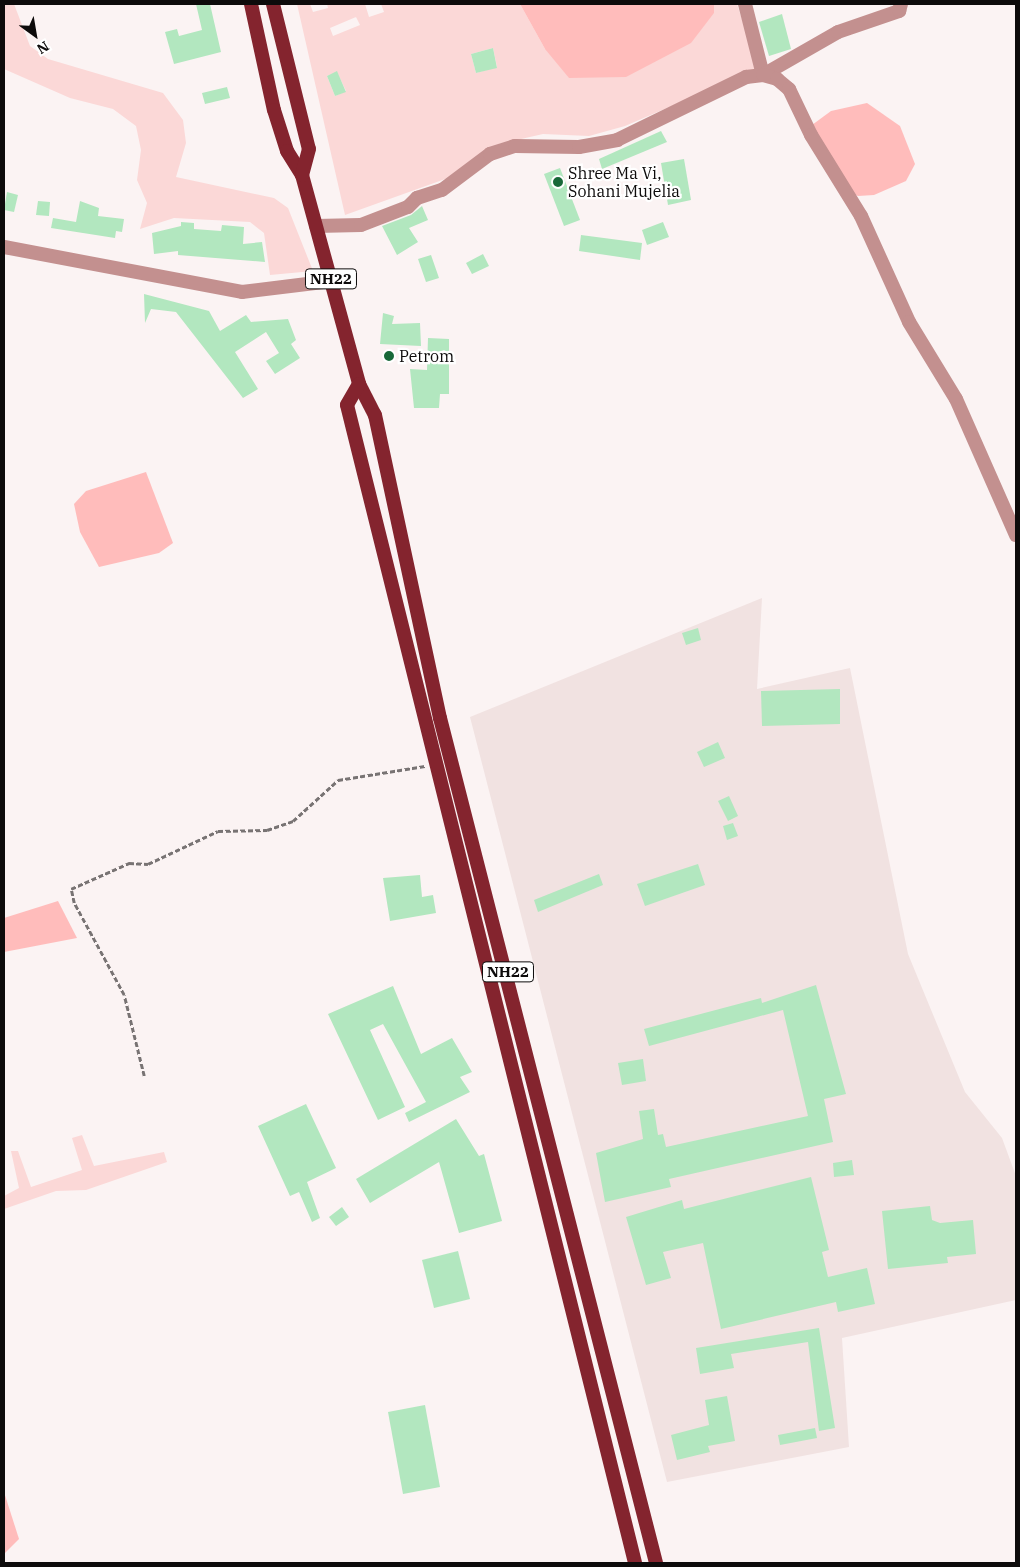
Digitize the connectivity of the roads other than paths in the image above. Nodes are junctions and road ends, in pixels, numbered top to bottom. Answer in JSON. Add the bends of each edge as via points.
{"nodes":[{"id":1,"x":251,"y":4,"type":"edge"},
{"id":2,"x":272,"y":4,"type":"edge"},
{"id":3,"x":745,"y":4,"type":"edge"},
{"id":4,"x":901,"y":4,"type":"edge"},
{"id":5,"x":763,"y":74,"type":"junction"},
{"id":6,"x":302,"y":175,"type":"junction"},
{"id":7,"x":316,"y":226,"type":"junction"},
{"id":8,"x":4,"y":247,"type":"edge"},
{"id":9,"x":331,"y":281,"type":"junction"},
{"id":10,"x":359,"y":384,"type":"junction"},
{"id":11,"x":1016,"y":535,"type":"edge"},
{"id":12,"x":635,"y":1563,"type":"edge"},
{"id":13,"x":656,"y":1563,"type":"edge"}],
"edges":[{"from":1,"to":6,"type":"highway","number":"NH22","via":[[274,110],[287,151]]},
{"from":2,"to":6,"type":"highway","via":[[309,149]]},
{"from":3,"to":5,"type":"street"},
{"from":4,"to":5,"type":"street","via":[[899,11],[838,32]]},
{"from":5,"to":7,"type":"street","via":[[712,91],[617,140],[579,147],[515,146],[490,154],[442,190],[417,198],[408,207],[361,225]]},
{"from":5,"to":11,"type":"street","via":[[789,89],[811,135],[861,216],[909,322],[956,399]]},
{"from":6,"to":7,"type":"highway","number":"NH22"},
{"from":7,"to":9,"type":"highway","number":"NH22"},
{"from":8,"to":9,"type":"street","via":[[242,292]]},
{"from":9,"to":10,"type":"highway","number":"NH22"},
{"from":10,"to":12,"type":"highway","number":"NH22","via":[[347,405]]},
{"from":10,"to":13,"type":"highway","number":"NH22","via":[[375,415],[440,718]]}]}
